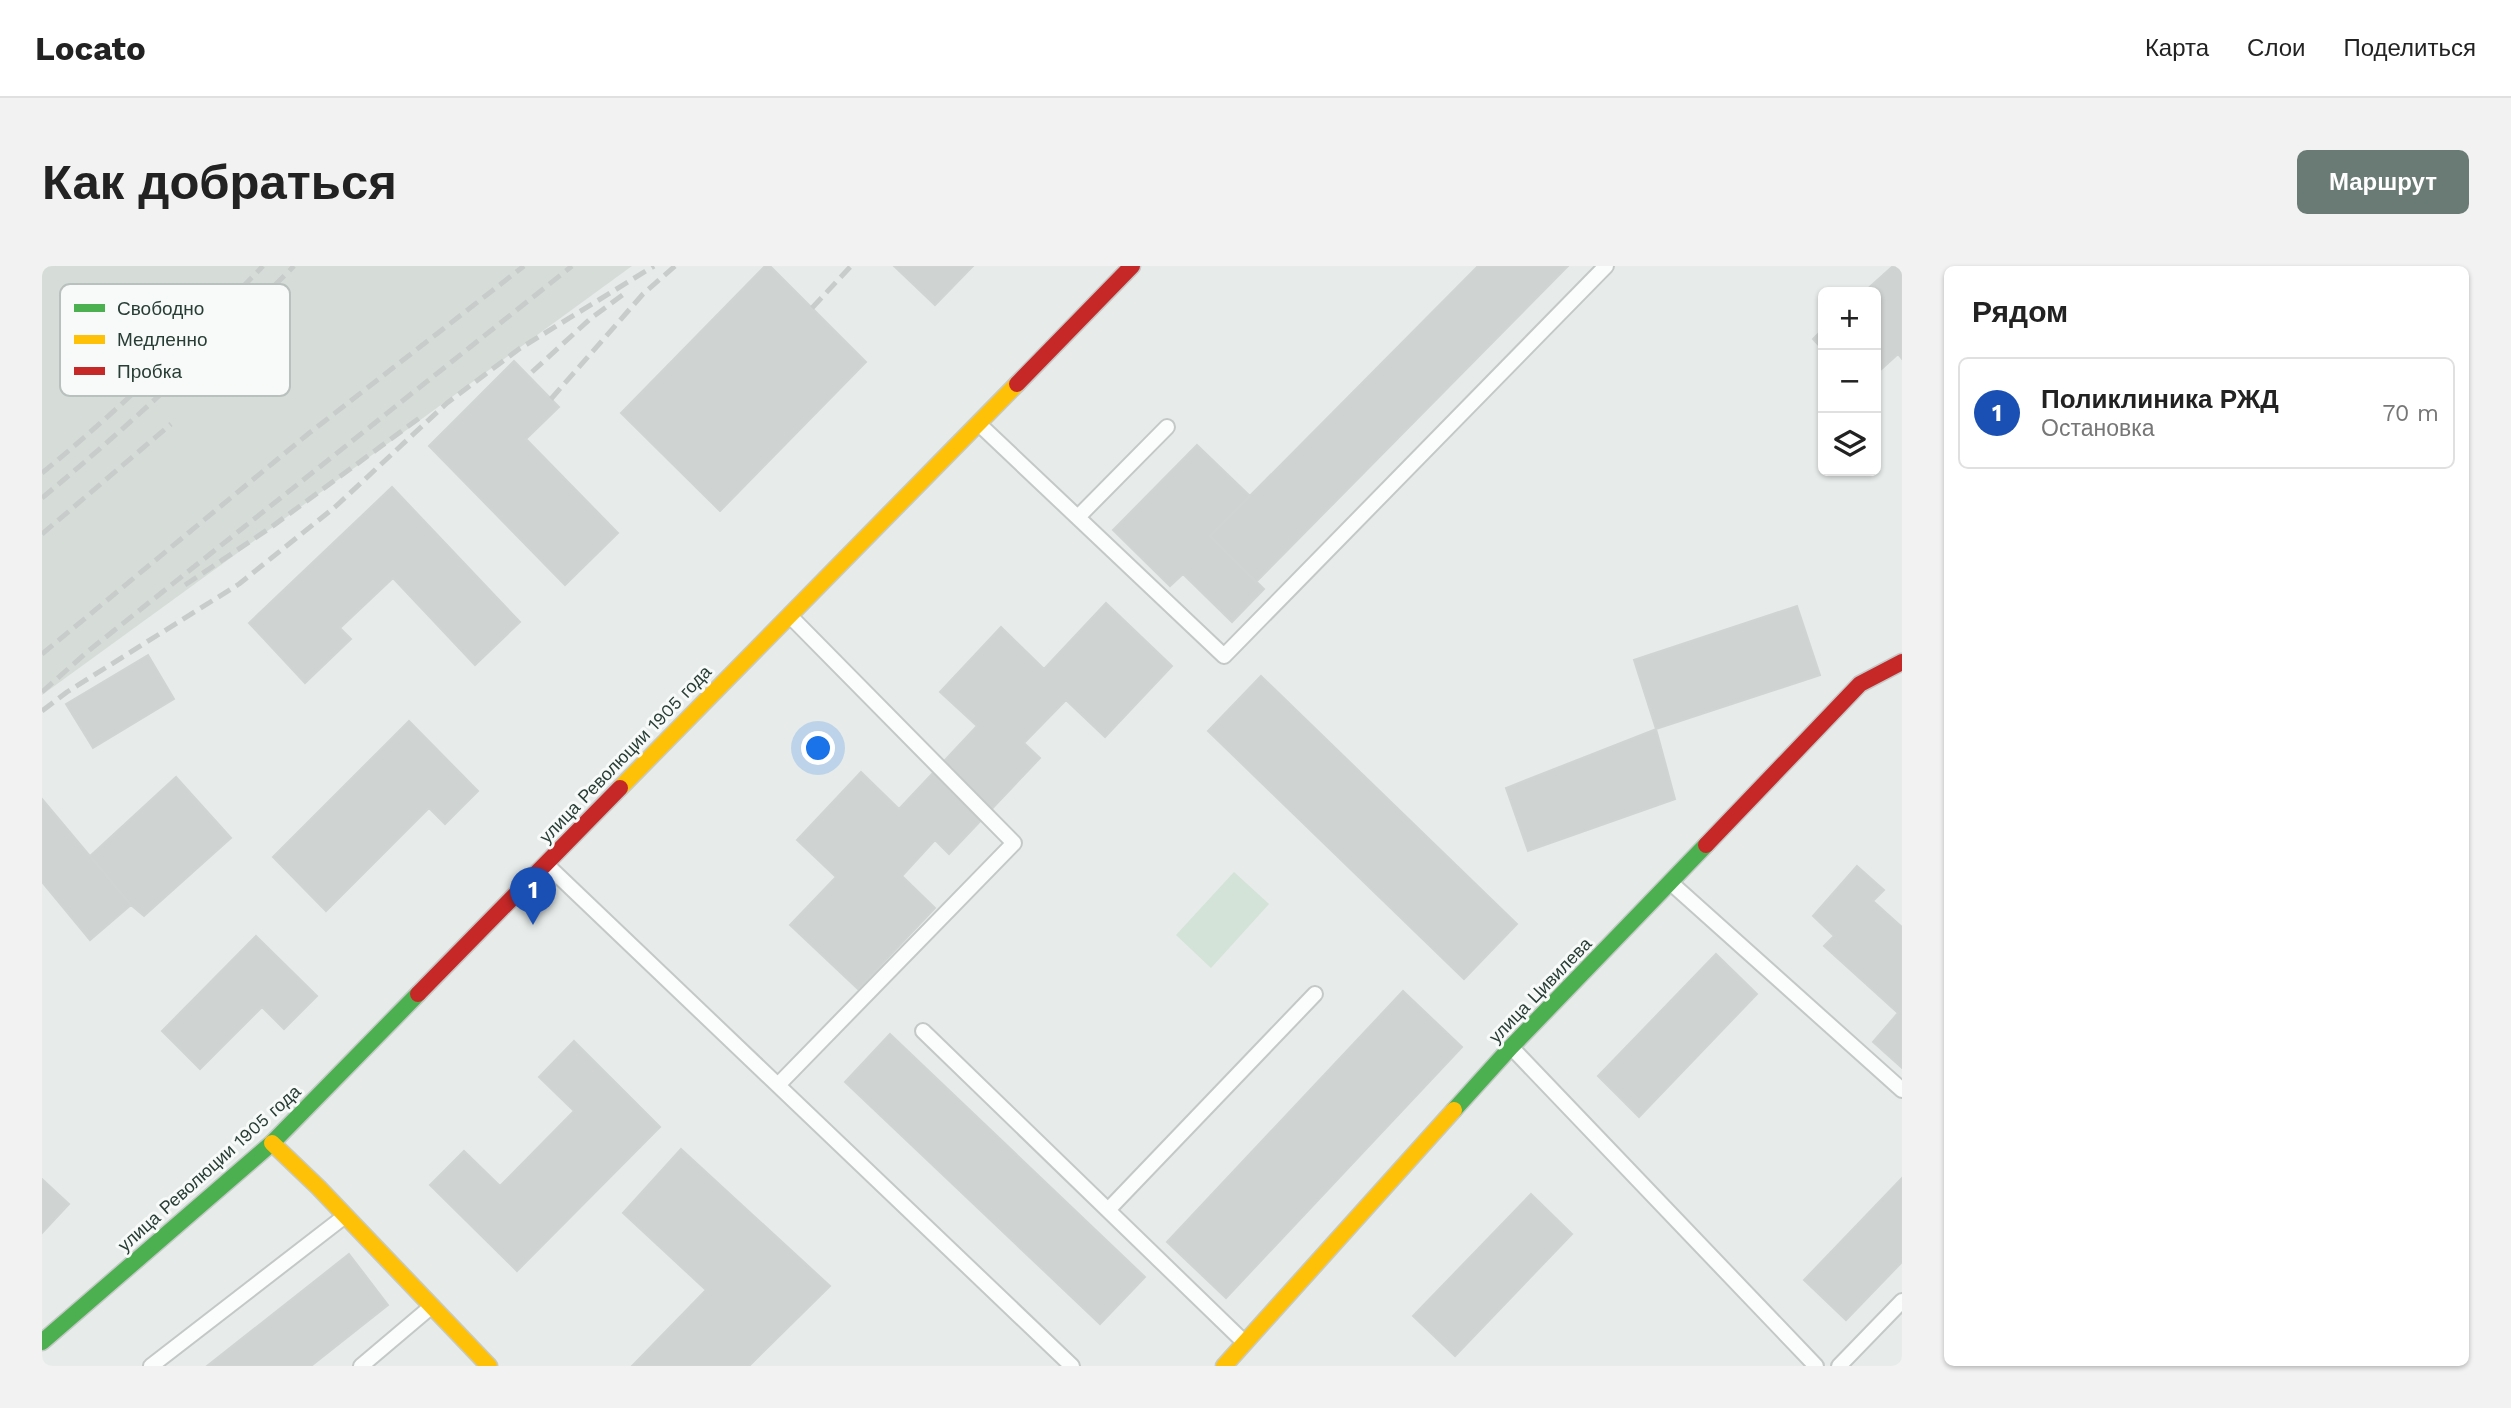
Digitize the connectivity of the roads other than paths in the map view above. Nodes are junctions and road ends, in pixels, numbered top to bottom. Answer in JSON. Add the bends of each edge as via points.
{"nodes":[{"id":1,"x":1132,"y":266,"type":"edge"},
{"id":2,"x":1606,"y":266,"type":"edge"},
{"id":3,"x":978,"y":423,"type":"junction"},
{"id":4,"x":1167,"y":427,"type":"dead end"},
{"id":5,"x":1078,"y":517,"type":"junction"},
{"id":6,"x":789,"y":615,"type":"junction"},
{"id":7,"x":1902,"y":662,"type":"edge"},
{"id":8,"x":546,"y":863,"type":"junction"},
{"id":9,"x":1670,"y":882,"type":"junction"},
{"id":10,"x":1315,"y":994,"type":"dead end"},
{"id":11,"x":923,"y":1031,"type":"dead end"},
{"id":12,"x":1511,"y":1047,"type":"junction"},
{"id":13,"x":778,"y":1085,"type":"junction"},
{"id":14,"x":1902,"y":1090,"type":"edge"},
{"id":15,"x":272,"y":1143,"type":"junction"},
{"id":16,"x":1108,"y":1210,"type":"junction"},
{"id":17,"x":346,"y":1216,"type":"junction"},
{"id":18,"x":1902,"y":1301,"type":"edge"},
{"id":19,"x":432,"y":1306,"type":"junction"},
{"id":20,"x":42,"y":1342,"type":"edge"},
{"id":21,"x":1245,"y":1343,"type":"junction"},
{"id":22,"x":151,"y":1366,"type":"edge"},
{"id":23,"x":361,"y":1366,"type":"edge"},
{"id":24,"x":489,"y":1366,"type":"edge"},
{"id":25,"x":1072,"y":1366,"type":"edge"},
{"id":26,"x":1224,"y":1366,"type":"edge"},
{"id":27,"x":1816,"y":1366,"type":"edge"},
{"id":28,"x":1839,"y":1366,"type":"edge"}],
"edges":[{"from":1,"to":3,"type":"main road","name":"улица Революции 1905 года"},
{"from":2,"to":5,"type":"lane","via":[[1224,656]]},
{"from":3,"to":5,"type":"lane"},
{"from":3,"to":6,"type":"main road","name":"улица Революции 1905 года"},
{"from":4,"to":5,"type":"lane"},
{"from":6,"to":8,"type":"main road","name":"улица Революции 1905 года"},
{"from":6,"to":13,"type":"lane","via":[[1014,844]]},
{"from":7,"to":9,"type":"main road","name":"улица Цивилева","via":[[1860,684]]},
{"from":8,"to":13,"type":"lane"},
{"from":8,"to":15,"type":"main road","name":"улица Революции 1905 года"},
{"from":9,"to":12,"type":"main road","name":"улица Цивилева"},
{"from":9,"to":14,"type":"lane"},
{"from":10,"to":16,"type":"lane"},
{"from":11,"to":16,"type":"lane"},
{"from":12,"to":21,"type":"main road","name":"улица Цивилева"},
{"from":12,"to":27,"type":"lane"},
{"from":13,"to":25,"type":"lane"},
{"from":15,"to":17,"type":"main road"},
{"from":15,"to":20,"type":"main road","name":"улица Революции 1905 года"},
{"from":16,"to":21,"type":"lane"},
{"from":17,"to":19,"type":"main road"},
{"from":17,"to":22,"type":"lane"},
{"from":18,"to":28,"type":"lane"},
{"from":19,"to":23,"type":"lane"},
{"from":19,"to":24,"type":"main road"},
{"from":21,"to":26,"type":"main road","name":"улица Цивилева"}]}
